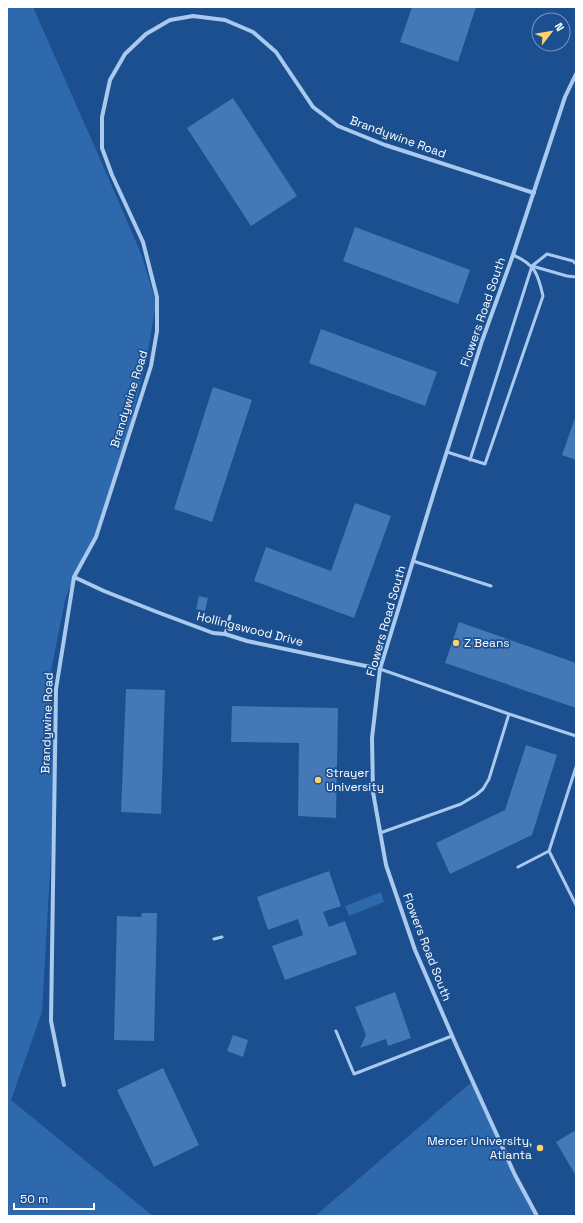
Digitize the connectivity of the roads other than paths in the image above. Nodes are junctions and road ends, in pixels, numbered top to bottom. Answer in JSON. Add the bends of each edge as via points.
{"nodes":[{"id":1,"x":576,"y":74,"type":"edge"},
{"id":2,"x":534,"y":193,"type":"junction"},
{"id":3,"x":514,"y":255,"type":"junction"},
{"id":4,"x":576,"y":264,"type":"edge"},
{"id":5,"x":532,"y":266,"type":"junction"},
{"id":6,"x":576,"y":277,"type":"edge"},
{"id":7,"x":447,"y":452,"type":"junction"},
{"id":8,"x":470,"y":460,"type":"junction"},
{"id":9,"x":413,"y":561,"type":"junction"},
{"id":10,"x":74,"y":577,"type":"junction"},
{"id":11,"x":492,"y":586,"type":"dead end"},
{"id":12,"x":230,"y":616,"type":"dead end"},
{"id":13,"x":225,"y":634,"type":"junction"},
{"id":14,"x":380,"y":669,"type":"junction"},
{"id":15,"x":509,"y":714,"type":"junction"},
{"id":16,"x":576,"y":736,"type":"edge"},
{"id":17,"x":576,"y":767,"type":"edge"},
{"id":18,"x":380,"y":834,"type":"junction"},
{"id":19,"x":549,"y":851,"type":"junction"},
{"id":20,"x":518,"y":867,"type":"dead end"},
{"id":21,"x":576,"y":904,"type":"edge"},
{"id":22,"x":222,"y":937,"type":"dead end"},
{"id":23,"x":214,"y":939,"type":"dead end"},
{"id":24,"x":336,"y":1031,"type":"dead end"},
{"id":25,"x":452,"y":1036,"type":"junction"},
{"id":26,"x":64,"y":1085,"type":"dead end"},
{"id":27,"x":537,"y":1216,"type":"edge"}],
"edges":[{"from":1,"to":2,"type":"street","name":"Flowers Road South","via":[[565,97]]},
{"from":2,"to":3,"type":"street","name":"Flowers Road South"},
{"from":2,"to":10,"type":"street","name":"Brandywine Road","via":[[338,126],[313,107],[276,52],[252,32],[225,20],[193,16],[170,20],[146,34],[125,54],[110,80],[102,118],[102,148],[144,242],[157,297],[157,331],[151,366],[96,537]]},
{"from":3,"to":5,"type":"lane"},
{"from":3,"to":7,"type":"street","name":"Flowers Road South","via":[[482,341]]},
{"from":4,"to":5,"type":"lane","via":[[547,254]]},
{"from":5,"to":6,"type":"lane"},
{"from":5,"to":8,"type":"lane"},
{"from":5,"to":8,"type":"lane","via":[[538,275],[543,296],[485,464]]},
{"from":7,"to":8,"type":"lane"},
{"from":7,"to":9,"type":"street","name":"Flowers Road South"},
{"from":9,"to":11,"type":"lane"},
{"from":9,"to":14,"type":"street","name":"Flowers Road South"},
{"from":10,"to":13,"type":"street","name":"Hollingswood Drive","via":[[191,625],[213,633]]},
{"from":10,"to":26,"type":"street","name":"Brandywine Road","via":[[56,697],[51,1021]]},
{"from":12,"to":13,"type":"lane"},
{"from":13,"to":14,"type":"street","name":"Hollingswood Drive"},
{"from":14,"to":15,"type":"lane"},
{"from":14,"to":18,"type":"street","name":"Flowers Road South","via":[[372,738],[373,792]]},
{"from":15,"to":16,"type":"lane"},
{"from":15,"to":18,"type":"lane","via":[[489,779],[480,792],[461,804]]},
{"from":17,"to":19,"type":"lane"},
{"from":18,"to":25,"type":"street","name":"Flowers Road South","via":[[386,866],[415,950]]},
{"from":19,"to":20,"type":"lane"},
{"from":19,"to":21,"type":"lane"},
{"from":22,"to":23,"type":"lane"},
{"from":24,"to":25,"type":"lane","via":[[354,1074]]},
{"from":25,"to":27,"type":"street","name":"Flowers Road South","via":[[515,1175]]}]}
